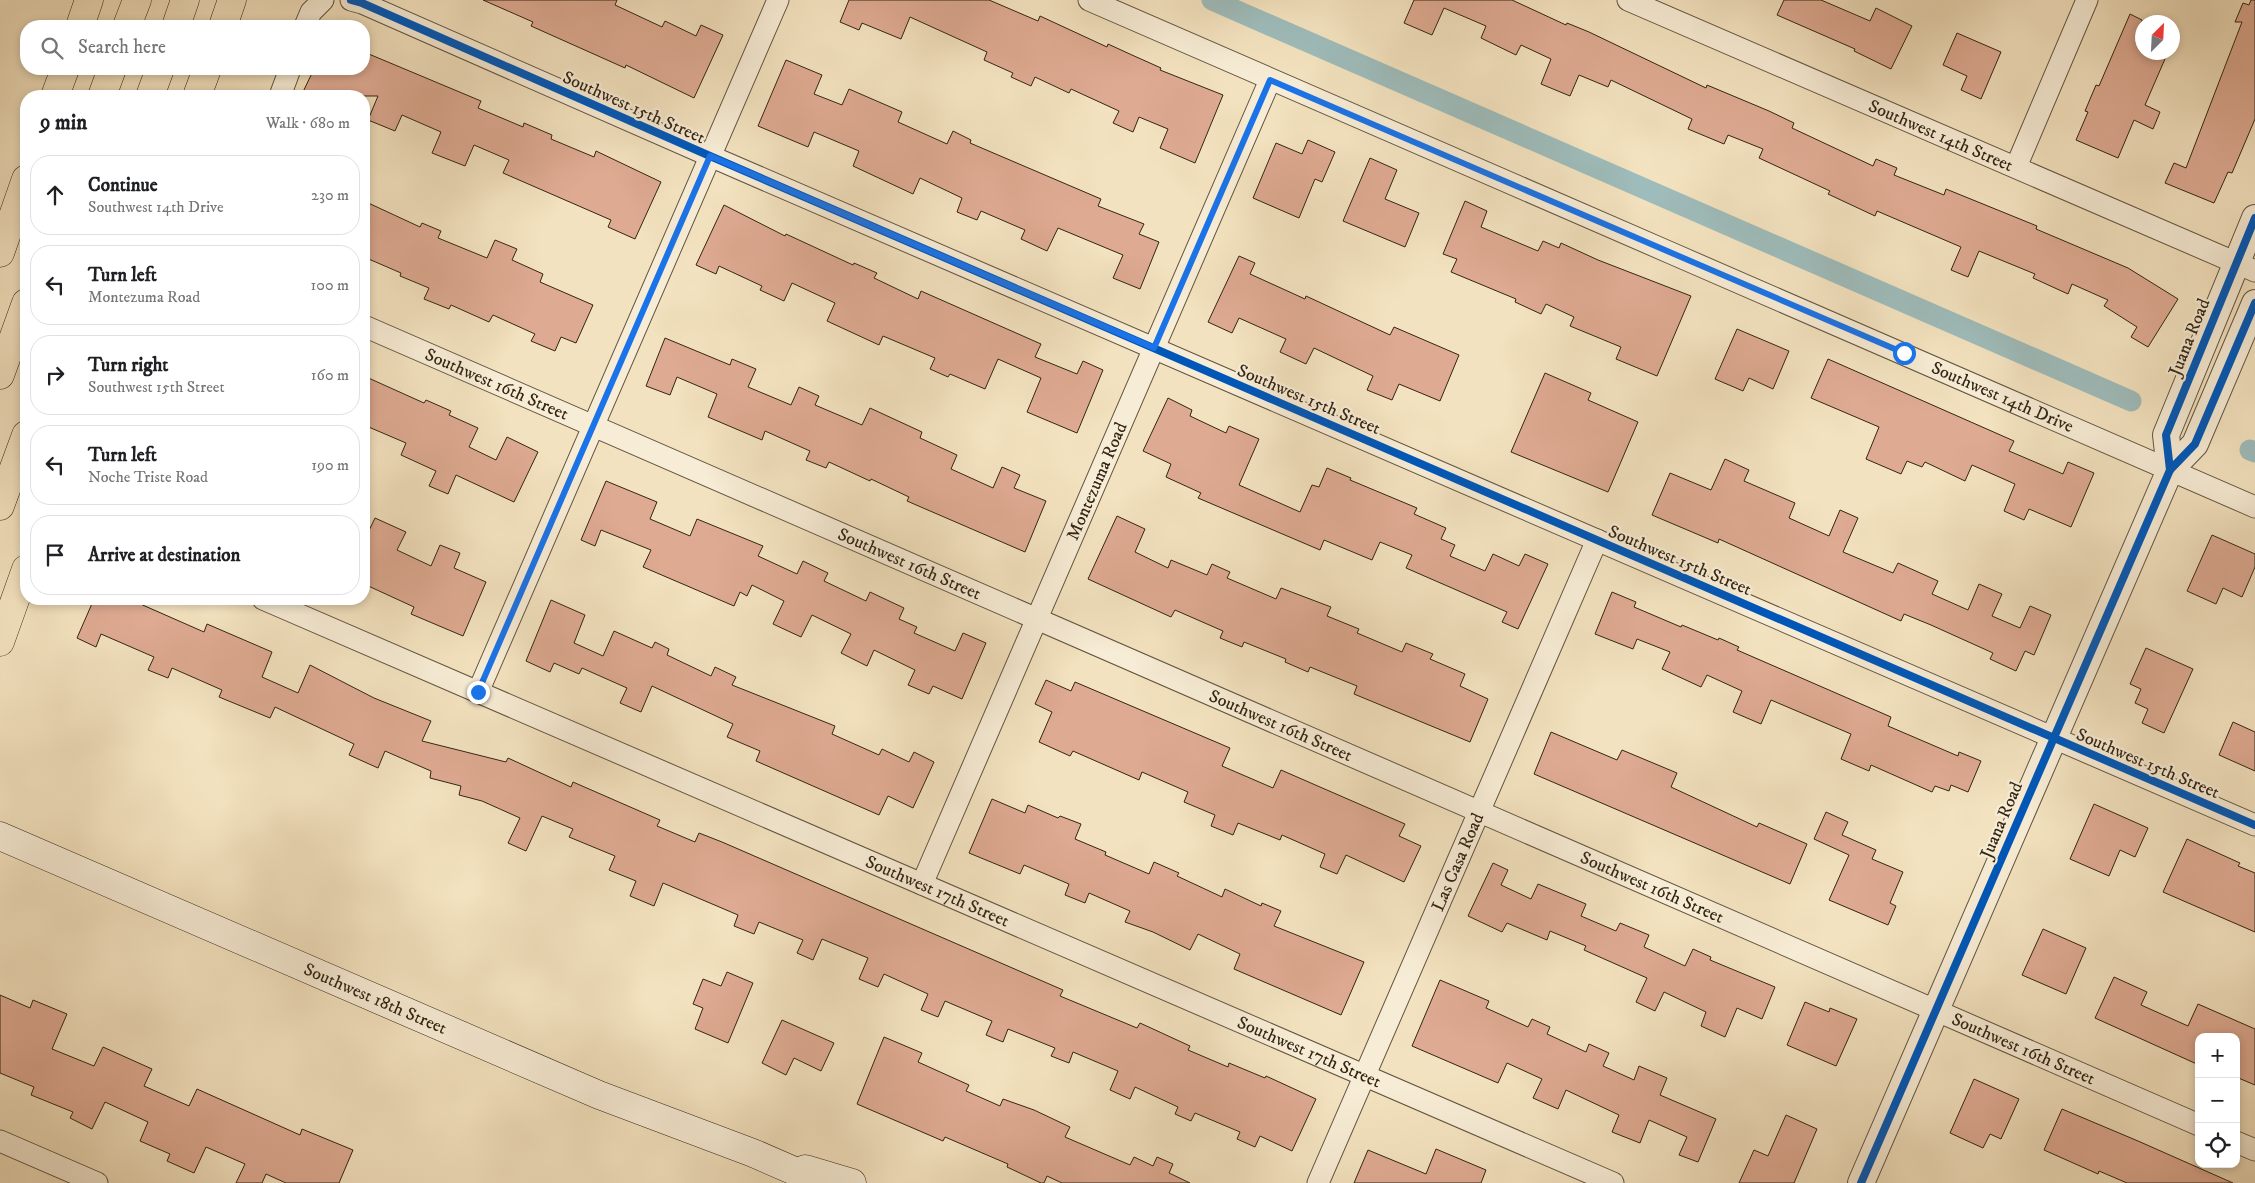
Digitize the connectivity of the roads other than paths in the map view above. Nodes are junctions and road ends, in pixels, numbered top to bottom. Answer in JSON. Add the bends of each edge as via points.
{"nodes":[{"id":1,"x":89,"y":0,"type":"edge"},
{"id":2,"x":137,"y":0,"type":"edge"},
{"id":3,"x":185,"y":0,"type":"edge"},
{"id":4,"x":232,"y":0,"type":"edge"},
{"id":5,"x":324,"y":0,"type":"edge"},
{"id":6,"x":351,"y":0,"type":"edge"},
{"id":7,"x":778,"y":0,"type":"edge"},
{"id":8,"x":1089,"y":0,"type":"edge"},
{"id":9,"x":1628,"y":0,"type":"edge"},
{"id":10,"x":2087,"y":0,"type":"edge"},
{"id":11,"x":82,"y":20,"type":"edge"},
{"id":12,"x":129,"y":20,"type":"edge"},
{"id":13,"x":178,"y":20,"type":"edge"},
{"id":14,"x":225,"y":20,"type":"edge"},
{"id":15,"x":308,"y":20,"type":"edge"},
{"id":16,"x":63,"y":75,"type":"edge"},
{"id":17,"x":110,"y":75,"type":"edge"},
{"id":18,"x":158,"y":75,"type":"edge"},
{"id":19,"x":206,"y":75,"type":"edge"},
{"id":20,"x":288,"y":75,"type":"edge"},
{"id":21,"x":1270,"y":80,"type":"junction"},
{"id":22,"x":57,"y":90,"type":"edge"},
{"id":23,"x":104,"y":90,"type":"edge"},
{"id":24,"x":152,"y":90,"type":"edge"},
{"id":25,"x":200,"y":90,"type":"edge"},
{"id":26,"x":282,"y":90,"type":"edge"},
{"id":27,"x":710,"y":156,"type":"junction"},
{"id":28,"x":2016,"y":167,"type":"junction"},
{"id":29,"x":20,"y":196,"type":"edge"},
{"id":30,"x":2255,"y":218,"type":"edge"},
{"id":31,"x":0,"y":253,"type":"edge"},
{"id":32,"x":2245,"y":267,"type":"edge"},
{"id":33,"x":2255,"y":303,"type":"edge"},
{"id":34,"x":20,"y":320,"type":"edge"},
{"id":35,"x":370,"y":329,"type":"edge"},
{"id":36,"x":1154,"y":348,"type":"junction"},
{"id":37,"x":0,"y":375,"type":"edge"},
{"id":38,"x":593,"y":426,"type":"junction"},
{"id":39,"x":20,"y":451,"type":"edge"},
{"id":40,"x":2170,"y":470,"type":"junction"},
{"id":41,"x":0,"y":506,"type":"edge"},
{"id":42,"x":2255,"y":507,"type":"edge"},
{"id":43,"x":1598,"y":540,"type":"junction"},
{"id":44,"x":20,"y":586,"type":"edge"},
{"id":45,"x":277,"y":605,"type":"edge"},
{"id":46,"x":1036,"y":619,"type":"junction"},
{"id":47,"x":0,"y":642,"type":"edge"},
{"id":48,"x":478,"y":692,"type":"junction"},
{"id":49,"x":2054,"y":738,"type":"junction"},
{"id":50,"x":1480,"y":812,"type":"junction"},
{"id":51,"x":2255,"y":825,"type":"edge"},
{"id":52,"x":0,"y":836,"type":"edge"},
{"id":53,"x":922,"y":884,"type":"junction"},
{"id":54,"x":1935,"y":1010,"type":"junction"},
{"id":55,"x":1365,"y":1076,"type":"junction"},
{"id":56,"x":2195,"y":1123,"type":"edge"},
{"id":57,"x":0,"y":1141,"type":"edge"},
{"id":58,"x":2240,"y":1144,"type":"edge"},
{"id":59,"x":2255,"y":1150,"type":"edge"},
{"id":60,"x":753,"y":1153,"type":"junction"},
{"id":61,"x":97,"y":1183,"type":"edge"},
{"id":62,"x":822,"y":1183,"type":"edge"},
{"id":63,"x":852,"y":1183,"type":"edge"},
{"id":64,"x":1318,"y":1183,"type":"edge"},
{"id":65,"x":1613,"y":1183,"type":"edge"},
{"id":66,"x":1861,"y":1183,"type":"edge"}],
"edges":[{"from":1,"to":11,"type":"highway"},
{"from":2,"to":12,"type":"highway"},
{"from":3,"to":13,"type":"highway"},
{"from":4,"to":14,"type":"highway"},
{"from":5,"to":15,"type":"street"},
{"from":6,"to":27,"type":"street","name":"Southwest 15th Street"},
{"from":7,"to":27,"type":"street"},
{"from":8,"to":21,"type":"street","name":"Southwest 14th Drive"},
{"from":9,"to":28,"type":"street","name":"Southwest 14th Street"},
{"from":10,"to":28,"type":"street"},
{"from":16,"to":22,"type":"highway"},
{"from":17,"to":23,"type":"highway"},
{"from":18,"to":24,"type":"highway"},
{"from":19,"to":25,"type":"highway"},
{"from":20,"to":26,"type":"street"},
{"from":21,"to":36,"type":"street","name":"Montezuma Road"},
{"from":21,"to":40,"type":"street","name":"Southwest 14th Drive"},
{"from":27,"to":36,"type":"street","name":"Southwest 15th Street"},
{"from":27,"to":38,"type":"street"},
{"from":28,"to":32,"type":"street","name":"Southwest 14th Street"},
{"from":29,"to":31,"type":"highway"},
{"from":30,"to":32,"type":"street","name":"Juana Road"},
{"from":32,"to":40,"type":"street","name":"Juana Road","via":[[2166,435]]},
{"from":33,"to":40,"type":"street","name":"Juana Road","via":[[2194,444]]},
{"from":34,"to":37,"type":"highway"},
{"from":35,"to":38,"type":"street","name":"Southwest 16th Street"},
{"from":36,"to":43,"type":"street","name":"Southwest 15th Street"},
{"from":36,"to":46,"type":"street","name":"Montezuma Road"},
{"from":38,"to":46,"type":"street","name":"Southwest 16th Street"},
{"from":38,"to":48,"type":"street"},
{"from":39,"to":41,"type":"highway"},
{"from":40,"to":42,"type":"street","name":"Southwest 14th Drive"},
{"from":40,"to":49,"type":"street","name":"Juana Road"},
{"from":43,"to":49,"type":"street","name":"Southwest 15th Street"},
{"from":43,"to":50,"type":"street","name":"Las Casa Road"},
{"from":44,"to":47,"type":"highway"},
{"from":45,"to":48,"type":"street","name":"Southwest 17th Street"},
{"from":46,"to":50,"type":"street","name":"Southwest 16th Street"},
{"from":46,"to":53,"type":"street","name":"Montezuma Road"},
{"from":48,"to":53,"type":"street","name":"Southwest 17th Street"},
{"from":49,"to":51,"type":"street","name":"Southwest 15th Street"},
{"from":49,"to":54,"type":"street","name":"Juana Road"},
{"from":50,"to":54,"type":"street","name":"Southwest 16th Street"},
{"from":50,"to":55,"type":"street","name":"Las Casa Road"},
{"from":52,"to":60,"type":"main road","name":"Southwest 18th Street","via":[[599,1095]]},
{"from":53,"to":55,"type":"street","name":"Southwest 17th Street"},
{"from":54,"to":56,"type":"street","name":"Southwest 16th Street"},
{"from":54,"to":66,"type":"street","name":"Juana Road"},
{"from":55,"to":64,"type":"street","name":"Las Casa Road"},
{"from":55,"to":65,"type":"street","name":"Southwest 17th Street"},
{"from":57,"to":61,"type":"street"},
{"from":58,"to":59,"type":"street"},
{"from":60,"to":62,"type":"main road","name":"Southwest 18th Street"},
{"from":60,"to":63,"type":"main road","name":"Southwest 18th Street"}]}
